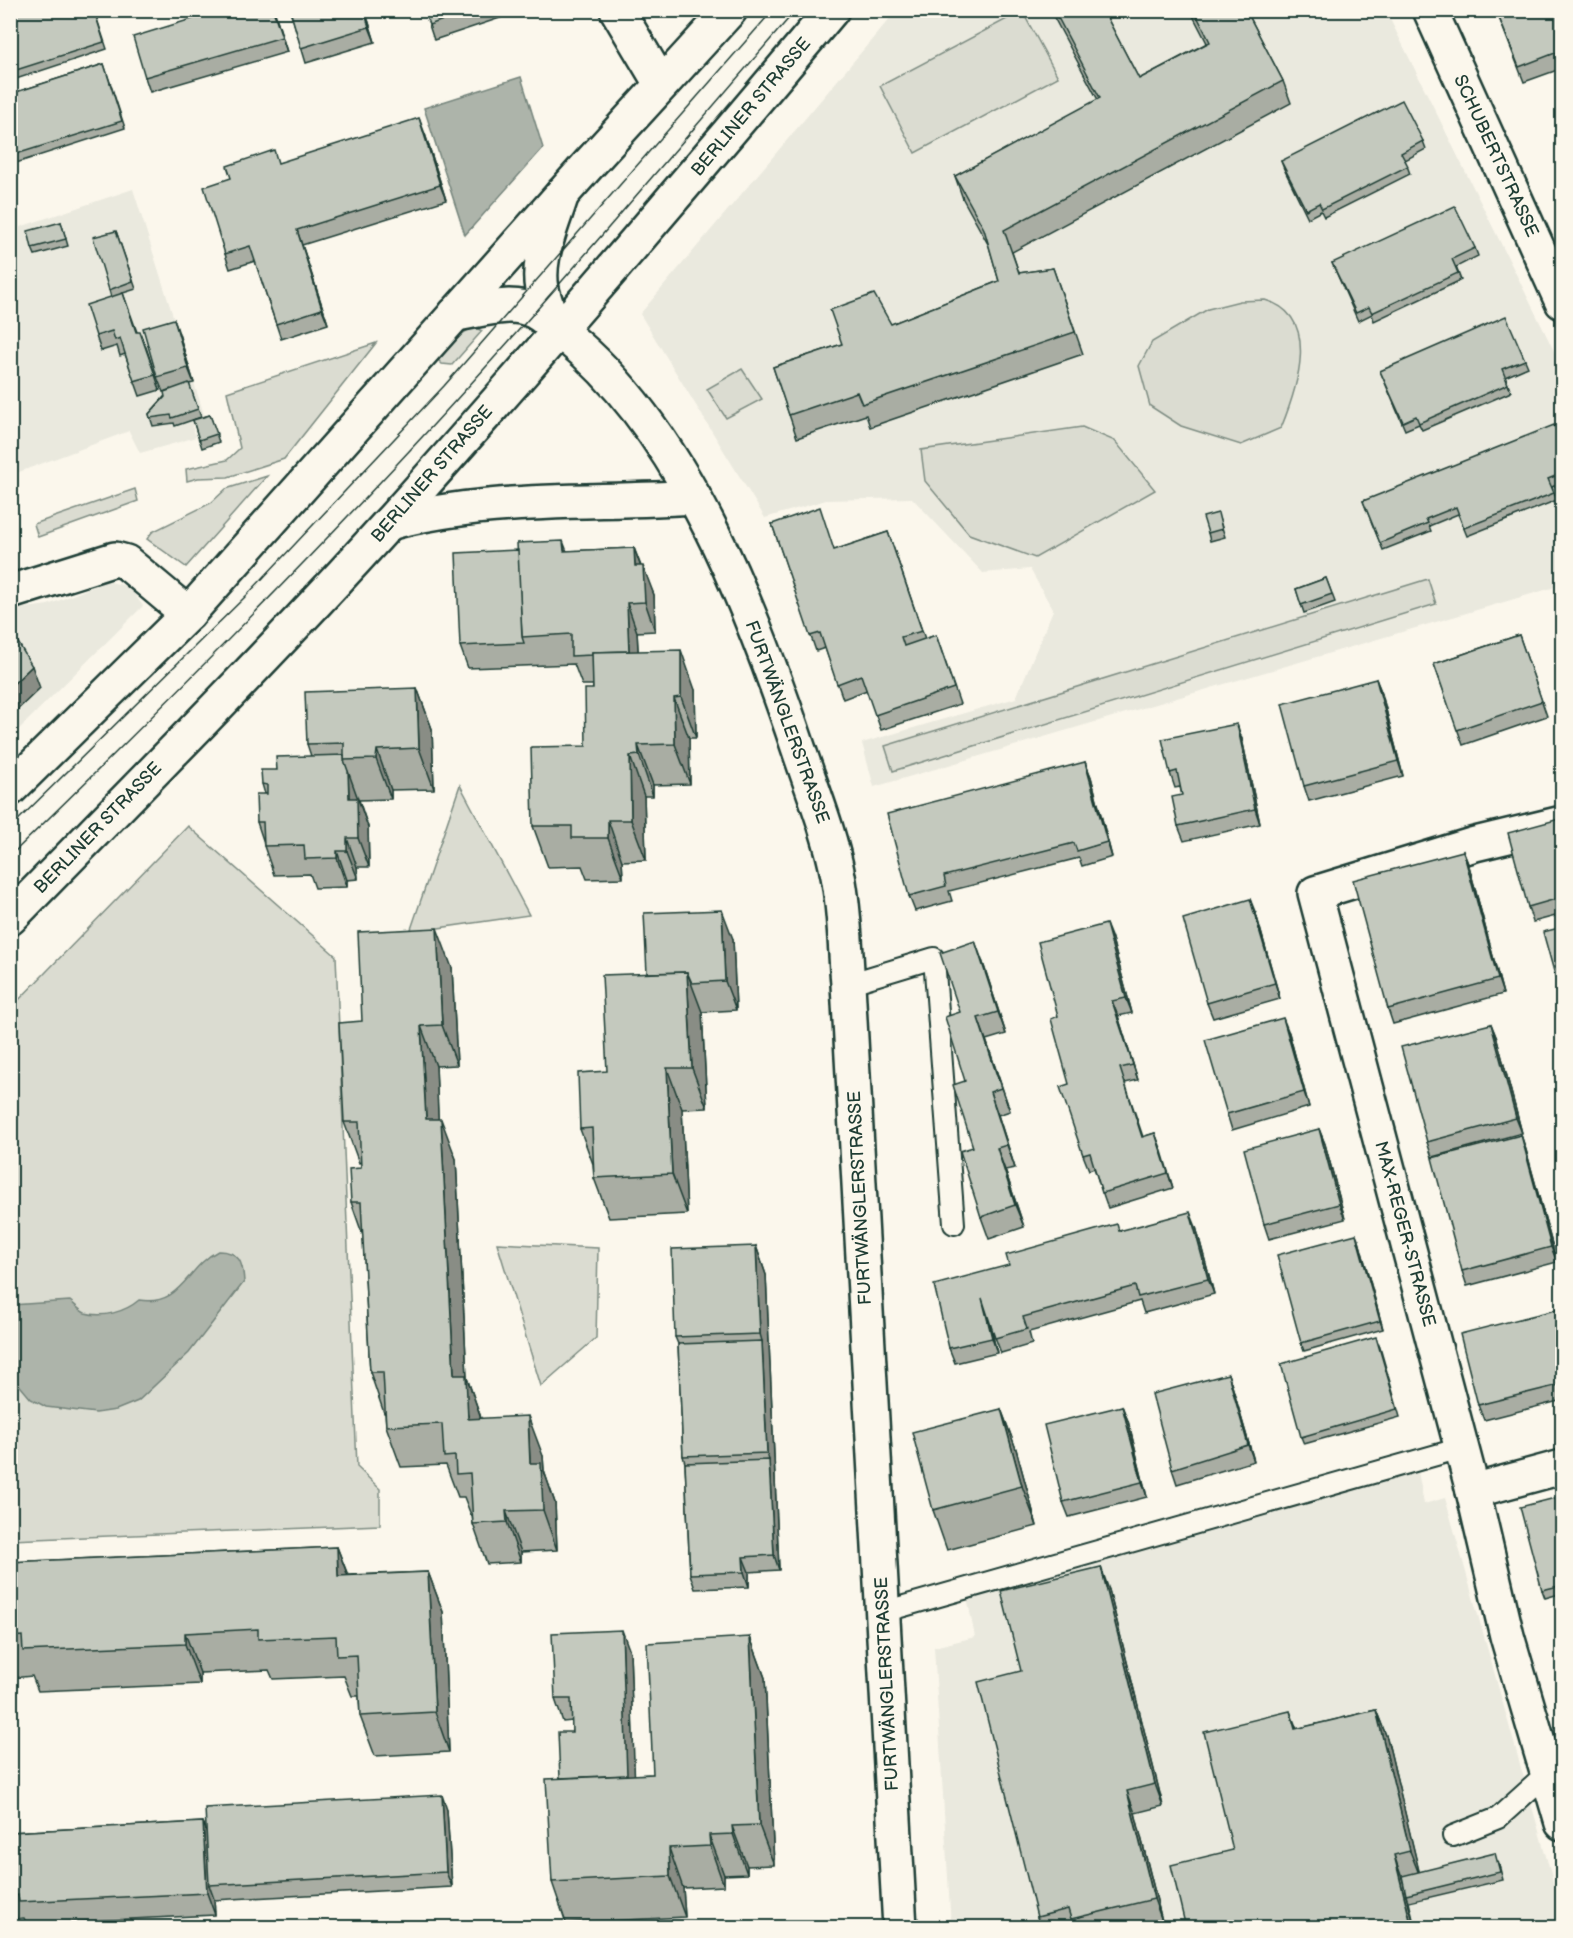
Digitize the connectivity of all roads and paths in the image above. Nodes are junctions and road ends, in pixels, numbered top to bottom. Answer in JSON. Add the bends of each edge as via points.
{"nodes":[{"id":1,"x":617,"y":10,"type":"edge"},
{"id":2,"x":730,"y":10,"type":"edge"},
{"id":3,"x":832,"y":10,"type":"edge"},
{"id":4,"x":1430,"y":10,"type":"edge"},
{"id":5,"x":661,"y":84,"type":"junction"},
{"id":6,"x":562,"y":194,"type":"junction"},
{"id":7,"x":1563,"y":302,"type":"edge"},
{"id":8,"x":455,"y":314,"type":"junction"},
{"id":9,"x":559,"y":331,"type":"junction"},
{"id":10,"x":694,"y":497,"type":"junction"},
{"id":11,"x":389,"y":523,"type":"junction"},
{"id":12,"x":19,"y":589,"type":"edge"},
{"id":13,"x":188,"y":614,"type":"junction"},
{"id":14,"x":10,"y":789,"type":"edge"},
{"id":15,"x":1563,"y":823,"type":"edge"},
{"id":16,"x":10,"y":918,"type":"edge"},
{"id":17,"x":848,"y":984,"type":"junction"},
{"id":18,"x":954,"y":1224,"type":"dead end"},
{"id":19,"x":1461,"y":1448,"type":"junction"},
{"id":20,"x":1563,"y":1467,"type":"edge"},
{"id":21,"x":1473,"y":1491,"type":"junction"},
{"id":22,"x":883,"y":1612,"type":"junction"},
{"id":23,"x":1548,"y":1773,"type":"junction"},
{"id":24,"x":1563,"y":1823,"type":"edge"},
{"id":25,"x":1453,"y":1836,"type":"dead end"},
{"id":26,"x":900,"y":1928,"type":"edge"}],
"edges":[{"from":1,"to":5,"type":"street"},
{"from":2,"to":5,"type":"street"},
{"from":3,"to":9,"type":"street","name":"BERLINER STRASSE"},
{"from":4,"to":7,"type":"street","name":"SCHUBERTSTRASSE"},
{"from":5,"to":6,"type":"street"},
{"from":6,"to":8,"type":"street"},
{"from":6,"to":9,"type":"street","name":"FURTWÄNGLERSTRASSE","via":[[540,278],[544,300]]},
{"from":8,"to":9,"type":"street","name":"FURTWÄNGLERSTRASSE","via":[[515,305],[534,311]]},
{"from":8,"to":13,"type":"street"},
{"from":9,"to":10,"type":"street","name":"FURTWÄNGLERSTRASSE","via":[[615,381],[665,448]]},
{"from":9,"to":11,"type":"street","name":"BERLINER STRASSE"},
{"from":10,"to":11,"type":"street","via":[[475,507],[429,512]]},
{"from":10,"to":17,"type":"street","name":"FURTWÄNGLERSTRASSE","via":[[764,645],[824,825],[838,877]]},
{"from":11,"to":16,"type":"street","name":"BERLINER STRASSE"},
{"from":12,"to":13,"type":"street","via":[[114,559],[126,562]]},
{"from":13,"to":14,"type":"street"},
{"from":15,"to":19,"type":"street","name":"MAX-REGER-STRASSE","via":[[1475,843],[1315,893]]},
{"from":17,"to":18,"type":"lane","via":[[934,958]]},
{"from":17,"to":22,"type":"street","name":"FURTWÄNGLERSTRASSE"},
{"from":19,"to":21,"type":"street","name":"MAX-REGER-STRASSE"},
{"from":19,"to":22,"type":"lane"},
{"from":20,"to":21,"type":"street"},
{"from":21,"to":23,"type":"street","name":"MAX-REGER-STRASSE","via":[[1507,1636]]},
{"from":22,"to":26,"type":"street","name":"FURTWÄNGLERSTRASSE"},
{"from":23,"to":24,"type":"street","name":"MAX-REGER-STRASSE"},
{"from":23,"to":25,"type":"lane","via":[[1498,1818]]}]}
